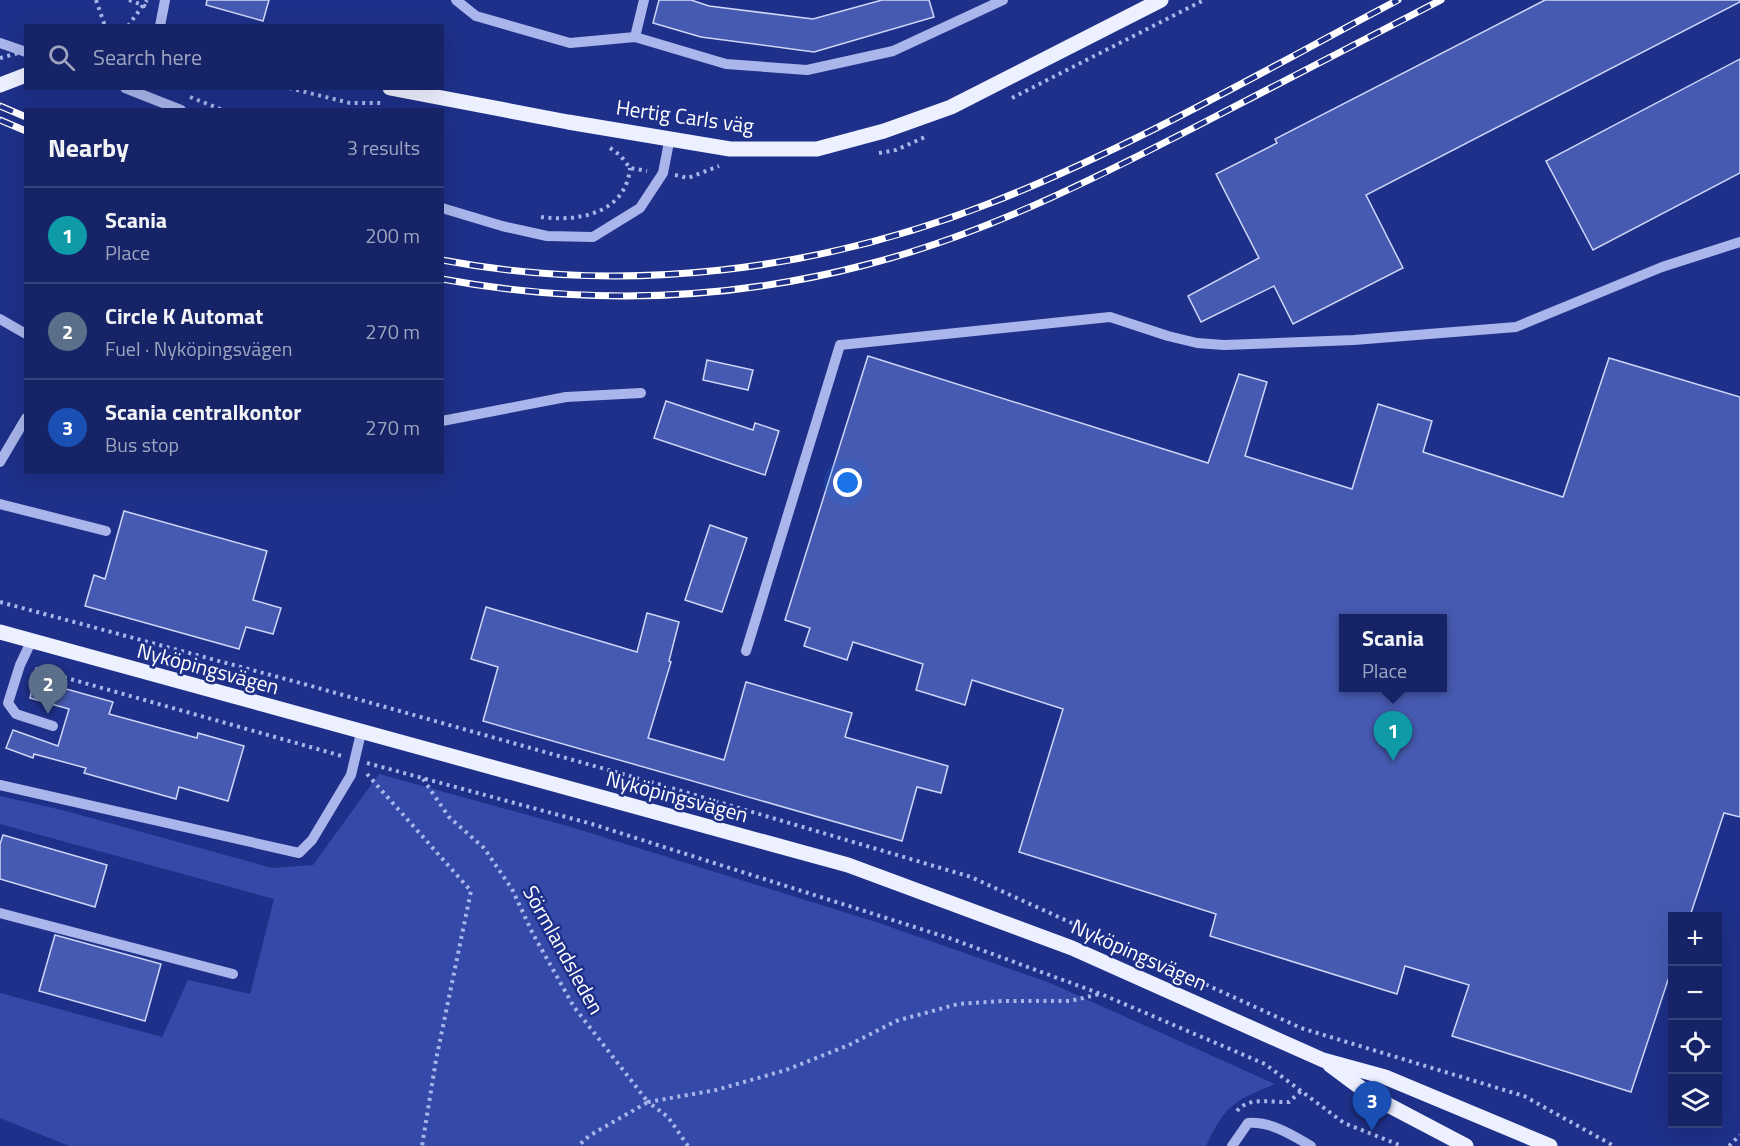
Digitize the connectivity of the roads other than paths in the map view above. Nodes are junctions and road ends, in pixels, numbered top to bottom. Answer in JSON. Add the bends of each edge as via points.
{"nodes":[{"id":1,"x":456,"y":0,"type":"edge"},
{"id":2,"x":644,"y":0,"type":"edge"},
{"id":3,"x":1003,"y":0,"type":"edge"},
{"id":4,"x":1161,"y":0,"type":"edge"},
{"id":5,"x":163,"y":5,"type":"edge"},
{"id":6,"x":160,"y":24,"type":"edge"},
{"id":7,"x":635,"y":37,"type":"junction"},
{"id":8,"x":0,"y":43,"type":"edge"},
{"id":9,"x":24,"y":51,"type":"edge"},
{"id":10,"x":24,"y":76,"type":"edge"},
{"id":11,"x":0,"y":85,"type":"edge"},
{"id":12,"x":129,"y":90,"type":"edge"},
{"id":13,"x":400,"y":90,"type":"edge"},
{"id":14,"x":176,"y":108,"type":"edge"},
{"id":15,"x":670,"y":137,"type":"junction"},
{"id":16,"x":444,"y":209,"type":"edge"},
{"id":17,"x":1740,"y":242,"type":"edge"},
{"id":18,"x":0,"y":319,"type":"edge"},
{"id":19,"x":24,"y":333,"type":"edge"},
{"id":20,"x":641,"y":393,"type":"dead end"},
{"id":21,"x":24,"y":421,"type":"edge"},
{"id":22,"x":444,"y":421,"type":"edge"},
{"id":23,"x":0,"y":462,"type":"edge"},
{"id":24,"x":0,"y":504,"type":"edge"},
{"id":25,"x":106,"y":531,"type":"dead end"},
{"id":26,"x":0,"y":632,"type":"edge"},
{"id":27,"x":31,"y":642,"type":"junction"},
{"id":28,"x":746,"y":651,"type":"dead end"},
{"id":29,"x":53,"y":726,"type":"dead end"},
{"id":30,"x":361,"y":733,"type":"junction"},
{"id":31,"x":0,"y":785,"type":"edge"},
{"id":32,"x":0,"y":913,"type":"edge"},
{"id":33,"x":232,"y":974,"type":"dead end"},
{"id":34,"x":1323,"y":1060,"type":"junction"},
{"id":35,"x":1232,"y":1146,"type":"edge"},
{"id":36,"x":1311,"y":1146,"type":"edge"},
{"id":37,"x":1466,"y":1146,"type":"edge"},
{"id":38,"x":1550,"y":1146,"type":"edge"}],
"edges":[{"from":1,"to":7,"type":"street","via":[[476,16],[570,43]]},
{"from":2,"to":7,"type":"street"},
{"from":3,"to":7,"type":"street","via":[[893,51],[807,70],[726,64]]},
{"from":4,"to":15,"type":"main road","name":"Hertig Carls väg","via":[[951,107],[884,131],[817,149],[730,149]]},
{"from":5,"to":6,"type":"street"},
{"from":8,"to":9,"type":"street"},
{"from":10,"to":11,"type":"main road"},
{"from":12,"to":14,"type":"street"},
{"from":13,"to":15,"type":"main road","name":"Hertig Carls väg","via":[[568,123]]},
{"from":15,"to":16,"type":"street","via":[[663,173],[640,208],[593,237],[547,236]]},
{"from":17,"to":28,"type":"street","via":[[1662,267],[1516,327],[1354,340],[1224,345],[1168,336],[1110,317],[840,345]]},
{"from":18,"to":19,"type":"street"},
{"from":20,"to":22,"type":"street","via":[[566,397]]},
{"from":21,"to":23,"type":"street"},
{"from":24,"to":25,"type":"street"},
{"from":26,"to":27,"type":"main road","name":"Nyköpingsvägen"},
{"from":27,"to":29,"type":"street","via":[[8,703],[16,714]]},
{"from":27,"to":30,"type":"main road","name":"Nyköpingsvägen"},
{"from":30,"to":31,"type":"street","via":[[351,775],[312,840],[299,853]]},
{"from":30,"to":34,"type":"main road","name":"Nyköpingsvägen","via":[[848,865],[1072,948]]},
{"from":32,"to":33,"type":"street"},
{"from":34,"to":37,"type":"main road","name":"Nyköpingsvägen","via":[[1373,1097]]},
{"from":34,"to":38,"type":"main road","name":"Nyköpingsvägen","via":[[1385,1077]]},
{"from":35,"to":36,"type":"street","via":[[1240,1131],[1248,1123],[1256,1122]]}]}
